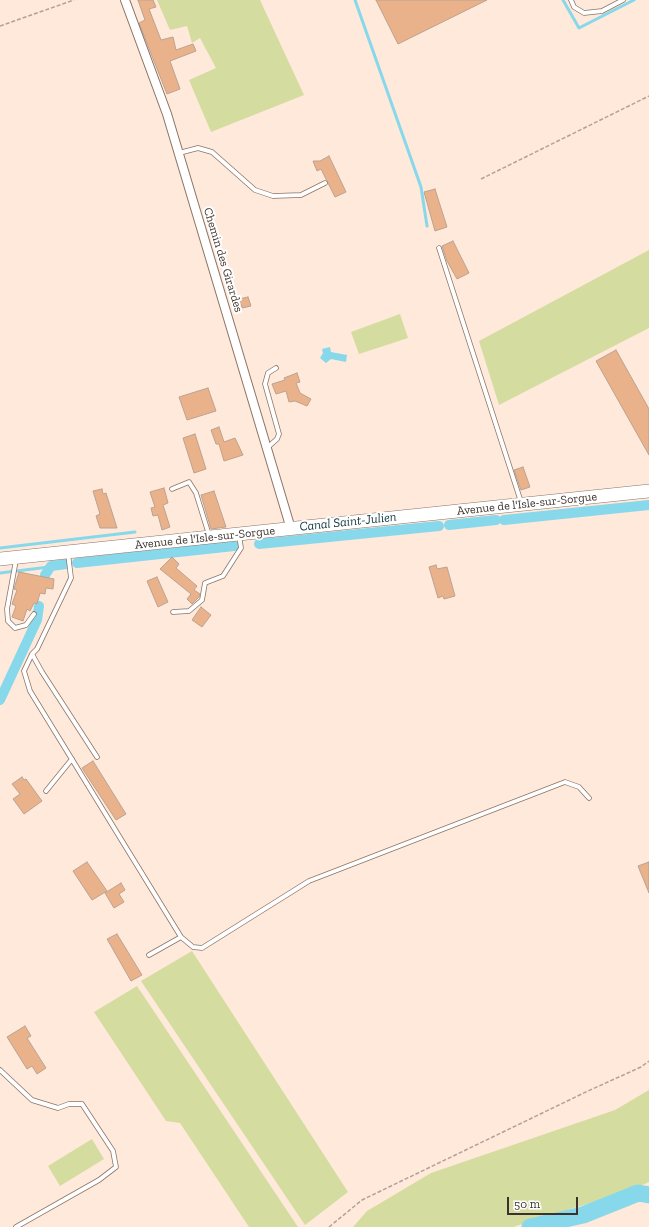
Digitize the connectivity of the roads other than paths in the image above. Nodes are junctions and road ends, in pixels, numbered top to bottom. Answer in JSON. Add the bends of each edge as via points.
{"nodes":[{"id":1,"x":125,"y":0,"type":"edge"},
{"id":2,"x":571,"y":0,"type":"edge"},
{"id":3,"x":623,"y":0,"type":"edge"},
{"id":4,"x":178,"y":153,"type":"junction"},
{"id":5,"x":325,"y":183,"type":"dead end"},
{"id":6,"x":439,"y":248,"type":"dead end"},
{"id":7,"x":276,"y":368,"type":"dead end"},
{"id":8,"x":267,"y":448,"type":"junction"},
{"id":9,"x":172,"y":489,"type":"dead end"},
{"id":10,"x":649,"y":491,"type":"edge"},
{"id":11,"x":522,"y":504,"type":"junction"},
{"id":12,"x":291,"y":529,"type":"junction"},
{"id":13,"x":238,"y":534,"type":"junction"},
{"id":14,"x":210,"y":537,"type":"junction"},
{"id":15,"x":68,"y":552,"type":"junction"},
{"id":16,"x":17,"y":557,"type":"junction"},
{"id":17,"x":0,"y":559,"type":"edge"},
{"id":18,"x":173,"y":612,"type":"dead end"},
{"id":19,"x":34,"y":614,"type":"dead end"},
{"id":20,"x":32,"y":654,"type":"junction"},
{"id":21,"x":97,"y":757,"type":"dead end"},
{"id":22,"x":72,"y":759,"type":"junction"},
{"id":23,"x":46,"y":791,"type":"dead end"},
{"id":24,"x":589,"y":798,"type":"dead end"},
{"id":25,"x":180,"y":937,"type":"junction"},
{"id":26,"x":149,"y":955,"type":"dead end"},
{"id":27,"x":0,"y":1070,"type":"edge"},
{"id":28,"x":16,"y":1227,"type":"edge"}],
"edges":[{"from":1,"to":4,"type":"street","name":"Chemin des Girardes"},
{"from":2,"to":3,"type":"lane","via":[[574,7],[584,13],[602,11]]},
{"from":4,"to":5,"type":"lane","via":[[198,148],[212,152],[255,190],[273,196],[300,195]]},
{"from":4,"to":8,"type":"street","name":"Chemin des Girardes"},
{"from":6,"to":11,"type":"lane"},
{"from":7,"to":8,"type":"lane","via":[[268,373],[265,384],[279,434]]},
{"from":8,"to":12,"type":"street","name":"Chemin des Girardes"},
{"from":9,"to":14,"type":"lane","via":[[189,482],[196,493]]},
{"from":10,"to":11,"type":"main road","name":"Avenue de l'Isle-sur-Sorgue"},
{"from":11,"to":12,"type":"main road","name":"Avenue de l'Isle-sur-Sorgue"},
{"from":12,"to":13,"type":"main road","name":"Avenue de l'Isle-sur-Sorgue"},
{"from":13,"to":14,"type":"main road","name":"Avenue de l'Isle-sur-Sorgue"},
{"from":13,"to":18,"type":"lane","via":[[241,548],[223,576],[205,583],[202,600],[189,611]]},
{"from":14,"to":15,"type":"main road","name":"Avenue de l'Isle-sur-Sorgue"},
{"from":15,"to":16,"type":"main road","name":"Avenue de l'Isle-sur-Sorgue"},
{"from":15,"to":20,"type":"lane","via":[[72,578],[37,649]]},
{"from":16,"to":17,"type":"main road","name":"Avenue de l'Isle-sur-Sorgue"},
{"from":16,"to":19,"type":"lane","via":[[7,609],[8,621],[15,628],[26,625]]},
{"from":20,"to":21,"type":"lane"},
{"from":20,"to":22,"type":"lane","via":[[24,672],[30,691]]},
{"from":22,"to":23,"type":"lane"},
{"from":22,"to":25,"type":"lane"},
{"from":24,"to":25,"type":"lane","via":[[579,787],[565,782],[309,881],[202,948],[193,948]]},
{"from":25,"to":26,"type":"lane"},
{"from":27,"to":28,"type":"lane","via":[[32,1100],[58,1108],[69,1104],[82,1104],[113,1152],[116,1167],[99,1180]]}]}
